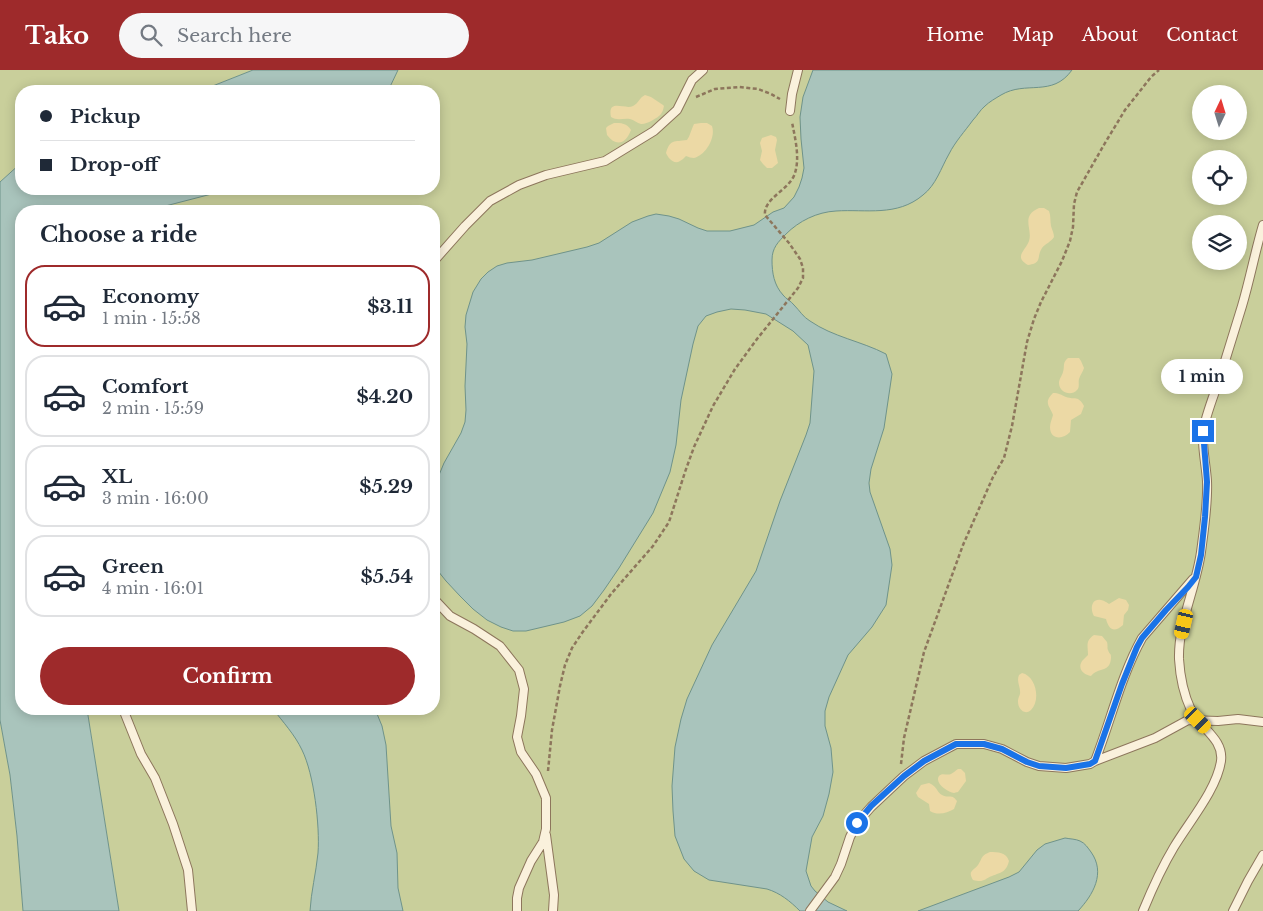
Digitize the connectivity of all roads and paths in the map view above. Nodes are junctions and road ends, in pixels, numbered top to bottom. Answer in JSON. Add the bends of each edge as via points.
{"nodes":[{"id":1,"x":702,"y":70,"type":"edge"},
{"id":2,"x":798,"y":70,"type":"edge"},
{"id":3,"x":1159,"y":70,"type":"edge"},
{"id":4,"x":677,"y":110,"type":"junction"},
{"id":5,"x":790,"y":111,"type":"junction"},
{"id":6,"x":1263,"y":225,"type":"edge"},
{"id":7,"x":440,"y":254,"type":"edge"},
{"id":8,"x":1196,"y":577,"type":"junction"},
{"id":9,"x":440,"y":605,"type":"edge"},
{"id":10,"x":125,"y":715,"type":"edge"},
{"id":11,"x":1198,"y":720,"type":"junction"},
{"id":12,"x":1263,"y":722,"type":"edge"},
{"id":13,"x":1095,"y":761,"type":"junction"},
{"id":14,"x":548,"y":773,"type":"dead end"},
{"id":15,"x":898,"y":782,"type":"junction"},
{"id":16,"x":546,"y":830,"type":"junction"},
{"id":17,"x":1263,"y":855,"type":"edge"},
{"id":18,"x":192,"y":911,"type":"edge"},
{"id":19,"x":517,"y":911,"type":"edge"},
{"id":20,"x":553,"y":911,"type":"edge"},
{"id":21,"x":810,"y":911,"type":"edge"},
{"id":22,"x":1143,"y":911,"type":"edge"},
{"id":23,"x":1233,"y":911,"type":"edge"}],
"edges":[{"from":1,"to":4,"type":"lane","via":[[692,80]]},
{"from":2,"to":5,"type":"lane"},
{"from":3,"to":15,"type":"path","via":[[1126,110],[1078,192],[1070,241],[1041,302],[1027,342],[1004,458],[963,546],[924,652],[904,738]]},
{"from":4,"to":5,"type":"path","via":[[715,89],[739,87],[771,94]]},
{"from":4,"to":7,"type":"lane","via":[[654,131],[605,161],[546,175],[519,185],[490,202]]},
{"from":5,"to":14,"type":"path","via":[[797,160],[795,172],[791,182],[766,205],[765,215],[800,259],[803,278],[735,369],[713,406],[694,447],[669,522],[572,648],[558,695]]},
{"from":6,"to":8,"type":"lane","via":[[1203,431],[1207,482]]},
{"from":8,"to":11,"type":"lane","via":[[1179,658],[1186,697]]},
{"from":8,"to":13,"type":"lane","via":[[1140,643]]},
{"from":9,"to":16,"type":"lane","via":[[450,616],[500,646],[519,670],[524,689],[517,737],[546,798]]},
{"from":10,"to":18,"type":"lane","via":[[155,778],[175,832],[188,870]]},
{"from":11,"to":12,"type":"lane"},
{"from":11,"to":13,"type":"lane","via":[[1188,720],[1155,738]]},
{"from":11,"to":22,"type":"lane","via":[[1219,747],[1218,772],[1168,857]]},
{"from":13,"to":15,"type":"lane","via":[[1066,768],[1039,766],[984,744],[956,744],[924,761]]},
{"from":15,"to":21,"type":"lane","via":[[857,823],[836,877]]},
{"from":16,"to":19,"type":"lane","via":[[543,842],[518,888]]},
{"from":16,"to":20,"type":"lane"},
{"from":17,"to":23,"type":"lane"}]}
